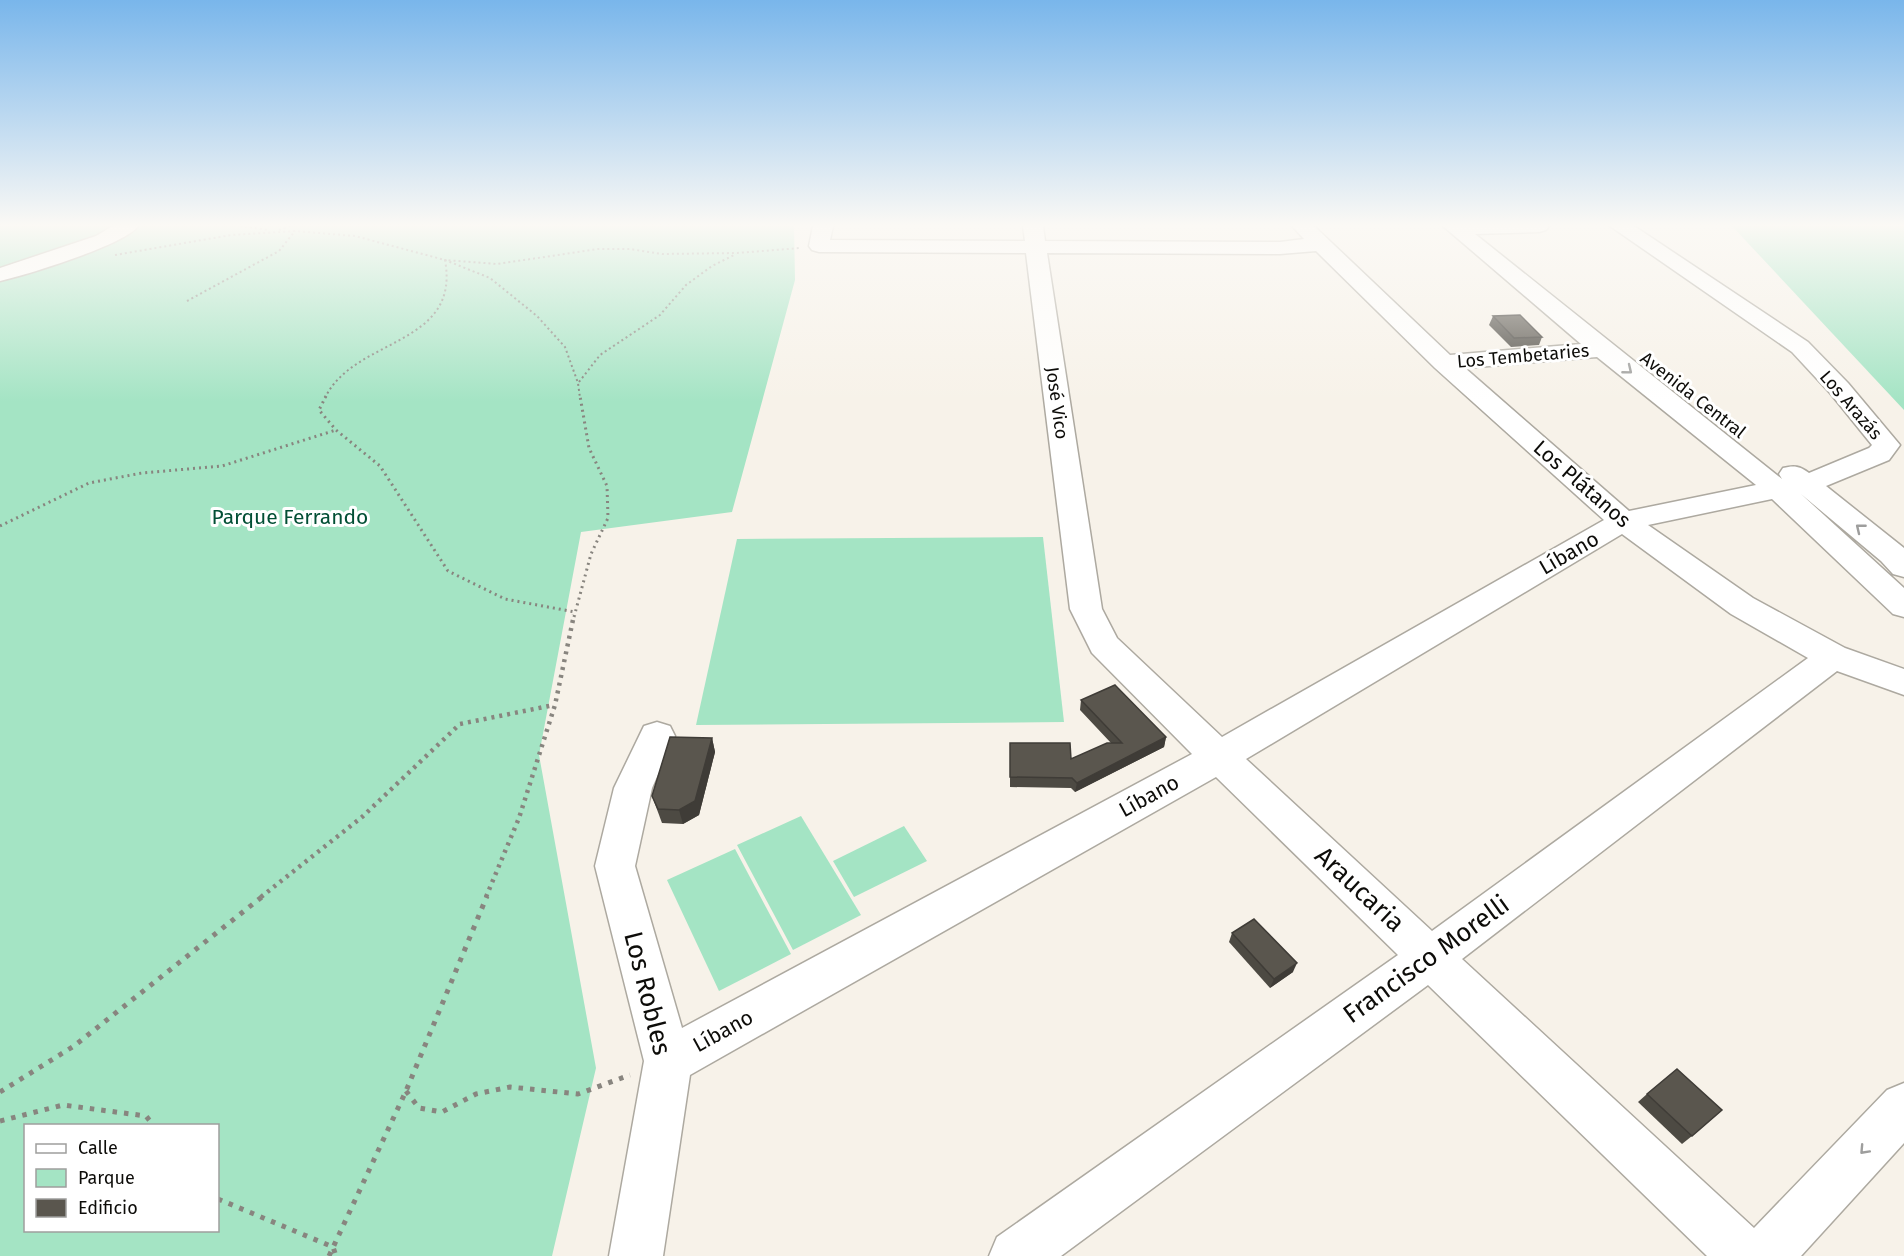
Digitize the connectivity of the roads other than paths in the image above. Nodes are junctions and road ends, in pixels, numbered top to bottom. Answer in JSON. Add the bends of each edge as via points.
{"nodes":[{"id":1,"x":1041,"y":285,"type":"edge"},
{"id":2,"x":1363,"y":285,"type":"edge"},
{"id":3,"x":1531,"y":285,"type":"edge"},
{"id":4,"x":1539,"y":285,"type":"edge"},
{"id":5,"x":1707,"y":285,"type":"edge"},
{"id":6,"x":1602,"y":349,"type":"junction"},
{"id":7,"x":1444,"y":363,"type":"junction"},
{"id":8,"x":1792,"y":487,"type":"junction"},
{"id":9,"x":1623,"y":521,"type":"junction"},
{"id":10,"x":1904,"y":567,"type":"edge"},
{"id":11,"x":1081,"y":579,"type":"joint"},
{"id":12,"x":1904,"y":606,"type":"edge"},
{"id":13,"x":1833,"y":657,"type":"junction"},
{"id":14,"x":1904,"y":682,"type":"edge"},
{"id":15,"x":657,"y":736,"type":"dead end"},
{"id":16,"x":1219,"y":757,"type":"junction"},
{"id":17,"x":1431,"y":957,"type":"junction"},
{"id":18,"x":668,"y":1061,"type":"junction"},
{"id":19,"x":1904,"y":1107,"type":"edge"},
{"id":20,"x":636,"y":1256,"type":"edge"},
{"id":21,"x":1016,"y":1256,"type":"edge"},
{"id":22,"x":1745,"y":1256,"type":"edge"},
{"id":23,"x":1765,"y":1256,"type":"edge"}],
"edges":[{"from":1,"to":11,"type":"street","name":"José Vico"},
{"from":2,"to":7,"type":"street","name":"Los Plátanos"},
{"from":3,"to":6,"type":"street","name":"Avenida Central"},
{"from":4,"to":8,"type":"street","name":"Avenida Central"},
{"from":5,"to":8,"type":"street","name":"Los Arazás","via":[[1800,347],[1886,445],[1879,454]]},
{"from":6,"to":7,"type":"street","name":"Los Tembetaries"},
{"from":6,"to":8,"type":"street","name":"Avenida Central","one_way":true},
{"from":7,"to":9,"type":"street","name":"Los Plátanos"},
{"from":8,"to":9,"type":"street","name":"Los Arazás"},
{"from":10,"to":8,"type":"street","name":"Avenida Central","one_way":true,"via":[[1892,554]]},
{"from":8,"to":12,"type":"street"},
{"from":9,"to":13,"type":"street","name":"Los Plátanos","via":[[1742,606]]},
{"from":9,"to":16,"type":"street","name":"Líbano"},
{"from":11,"to":16,"type":"street","name":"Araucaria","via":[[1086,609],[1104,645]]},
{"from":13,"to":14,"type":"street","name":"Los Plátanos"},
{"from":13,"to":17,"type":"street","name":"Francisco Morelli"},
{"from":15,"to":18,"type":"street","name":"Los Robles","via":[[633,788],[615,866]]},
{"from":16,"to":17,"type":"street","name":"Araucaria"},
{"from":16,"to":18,"type":"street","name":"Líbano"},
{"from":17,"to":21,"type":"street","name":"Francisco Morelli"},
{"from":17,"to":22,"type":"street","name":"Araucaria"},
{"from":18,"to":20,"type":"street","name":"Los Robles"},
{"from":19,"to":23,"type":"street","one_way":true}]}
